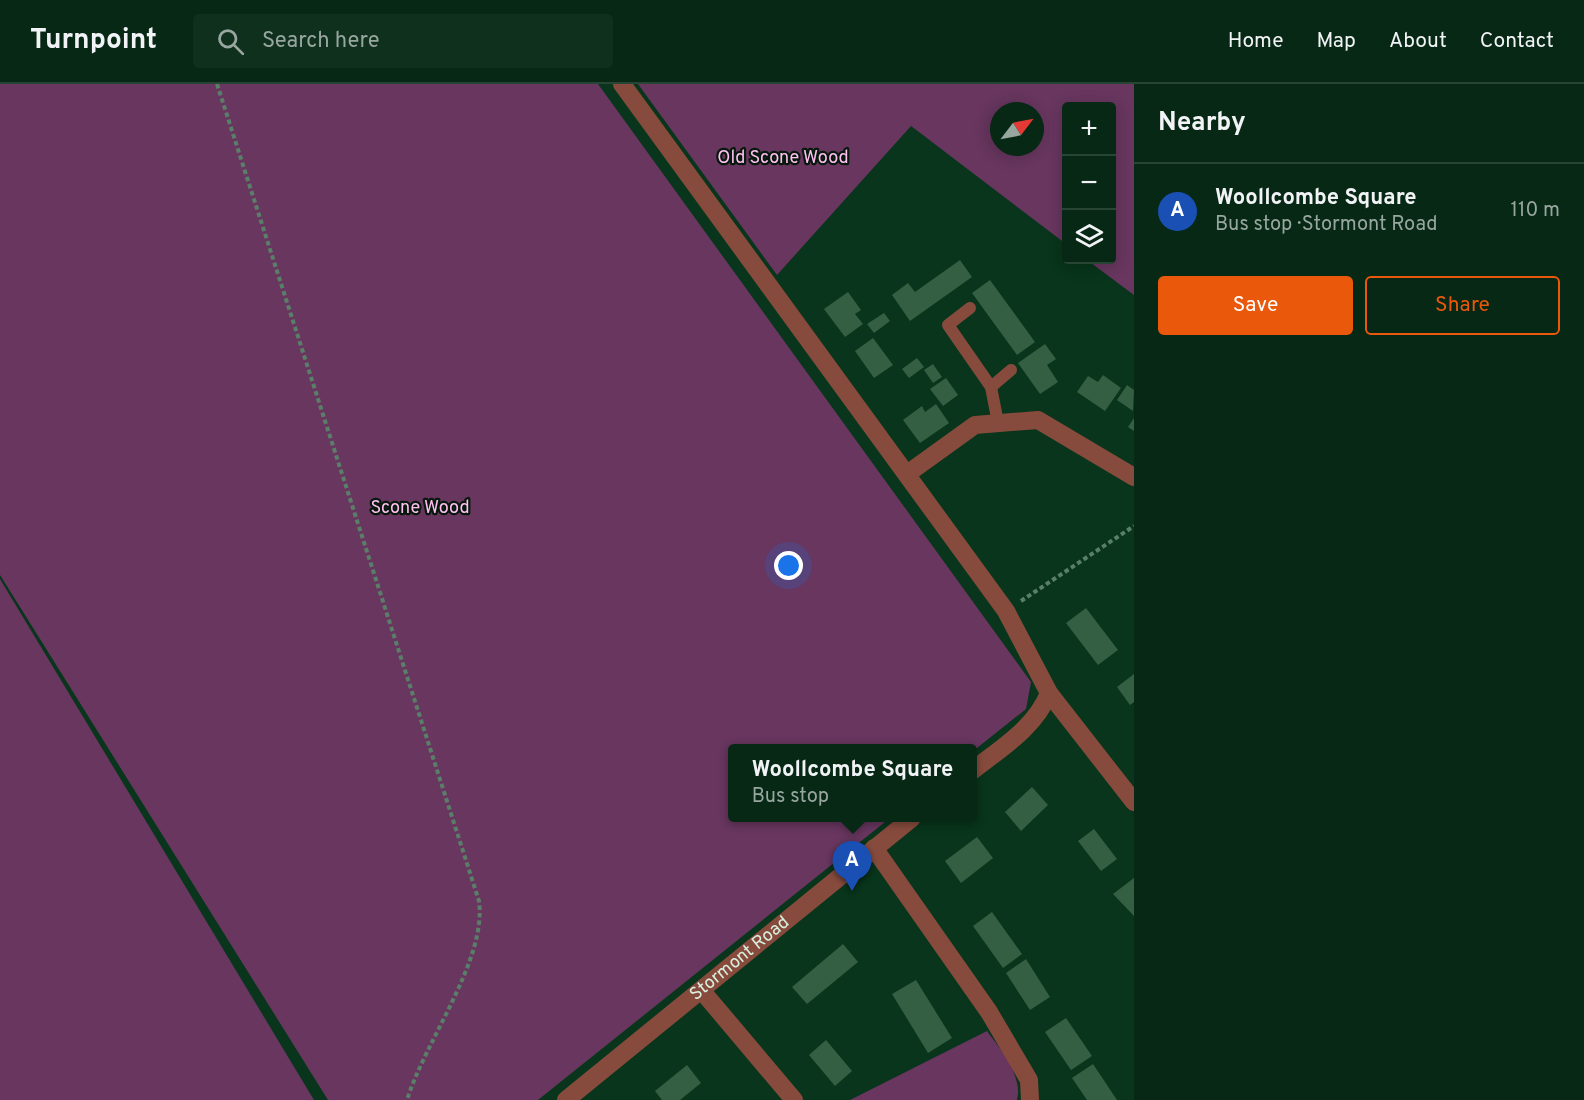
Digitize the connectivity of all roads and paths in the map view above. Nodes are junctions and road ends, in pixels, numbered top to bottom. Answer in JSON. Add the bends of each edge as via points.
{"nodes":[{"id":1,"x":217,"y":84,"type":"edge"},
{"id":2,"x":622,"y":84,"type":"edge"},
{"id":3,"x":970,"y":308,"type":"dead end"},
{"id":4,"x":1011,"y":370,"type":"dead end"},
{"id":5,"x":991,"y":387,"type":"junction"},
{"id":6,"x":998,"y":423,"type":"junction"},
{"id":7,"x":907,"y":474,"type":"junction"},
{"id":8,"x":1134,"y":477,"type":"edge"},
{"id":9,"x":1134,"y":526,"type":"edge"},
{"id":10,"x":1006,"y":611,"type":"junction"},
{"id":11,"x":1049,"y":693,"type":"junction"},
{"id":12,"x":977,"y":767,"type":"edge"},
{"id":13,"x":1134,"y":802,"type":"edge"},
{"id":14,"x":907,"y":822,"type":"edge"},
{"id":15,"x":874,"y":848,"type":"junction"},
{"id":16,"x":702,"y":991,"type":"junction"},
{"id":17,"x":407,"y":1100,"type":"edge"},
{"id":18,"x":566,"y":1100,"type":"edge"},
{"id":19,"x":794,"y":1100,"type":"edge"},
{"id":20,"x":1030,"y":1100,"type":"edge"}],
"edges":[{"from":1,"to":17,"type":"path","via":[[479,901],[482,921],[471,957]]},
{"from":2,"to":7,"type":"street"},
{"from":3,"to":5,"type":"lane","via":[[948,325]]},
{"from":4,"to":5,"type":"lane"},
{"from":5,"to":6,"type":"lane"},
{"from":6,"to":7,"type":"street","via":[[975,425]]},
{"from":6,"to":8,"type":"street","via":[[1038,420]]},
{"from":7,"to":10,"type":"street"},
{"from":9,"to":10,"type":"path"},
{"from":10,"to":11,"type":"street"},
{"from":11,"to":12,"type":"street","via":[[1041,712],[1028,727]]},
{"from":11,"to":13,"type":"street"},
{"from":14,"to":15,"type":"street","name":"Stormont Road"},
{"from":15,"to":16,"type":"street","name":"Stormont Road"},
{"from":15,"to":20,"type":"street","via":[[989,1012],[1029,1080]]},
{"from":16,"to":18,"type":"street","name":"Stormont Road"},
{"from":16,"to":19,"type":"street"}]}
